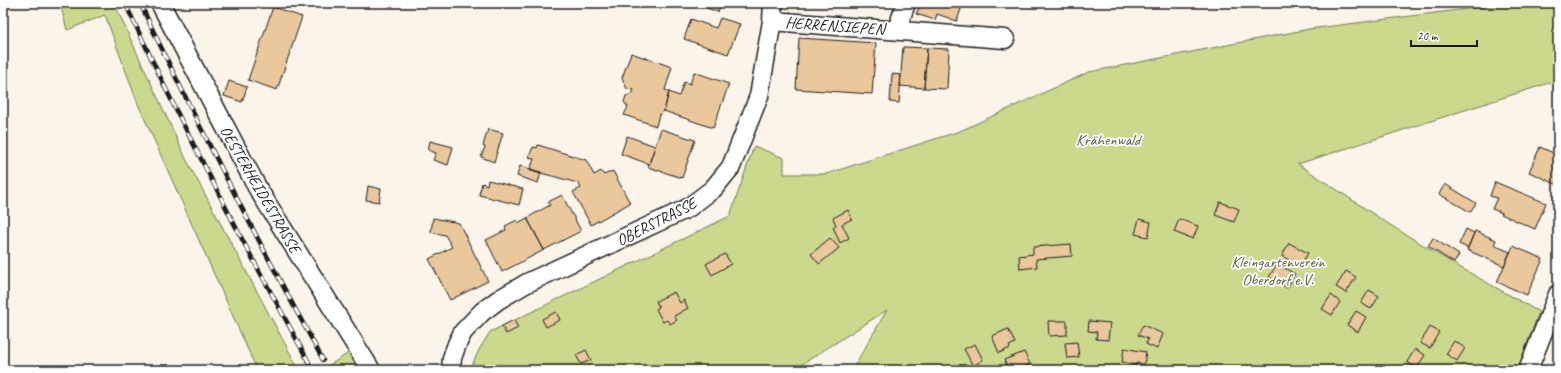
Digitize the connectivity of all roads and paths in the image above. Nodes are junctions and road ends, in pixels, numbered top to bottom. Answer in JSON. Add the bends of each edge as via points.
{"nodes":[{"id":1,"x":160,"y":3,"type":"edge"},
{"id":2,"x":773,"y":3,"type":"edge"},
{"id":3,"x":906,"y":3,"type":"edge"},
{"id":4,"x":772,"y":21,"type":"junction"},
{"id":5,"x":897,"y":30,"type":"junction"},
{"id":6,"x":1005,"y":39,"type":"dead end"},
{"id":7,"x":1558,"y":294,"type":"edge"},
{"id":8,"x":371,"y":370,"type":"edge"},
{"id":9,"x":451,"y":370,"type":"edge"},
{"id":10,"x":1528,"y":370,"type":"edge"}],
"edges":[{"from":1,"to":8,"type":"street","name":"OESTERHEIDESTRASSE","via":[[258,189]]},
{"from":2,"to":4,"type":"street","name":"OBERSTRASSE"},
{"from":3,"to":5,"type":"street","name":"HERRENSIEPEN"},
{"from":4,"to":5,"type":"street","name":"HERRENSIEPEN"},
{"from":4,"to":9,"type":"street","name":"OBERSTRASSE","via":[[759,96],[731,167],[713,189],[688,208],[527,283],[498,300],[463,332],[452,358]]},
{"from":5,"to":6,"type":"street","name":"HERRENSIEPEN"},
{"from":7,"to":10,"type":"street"}]}
